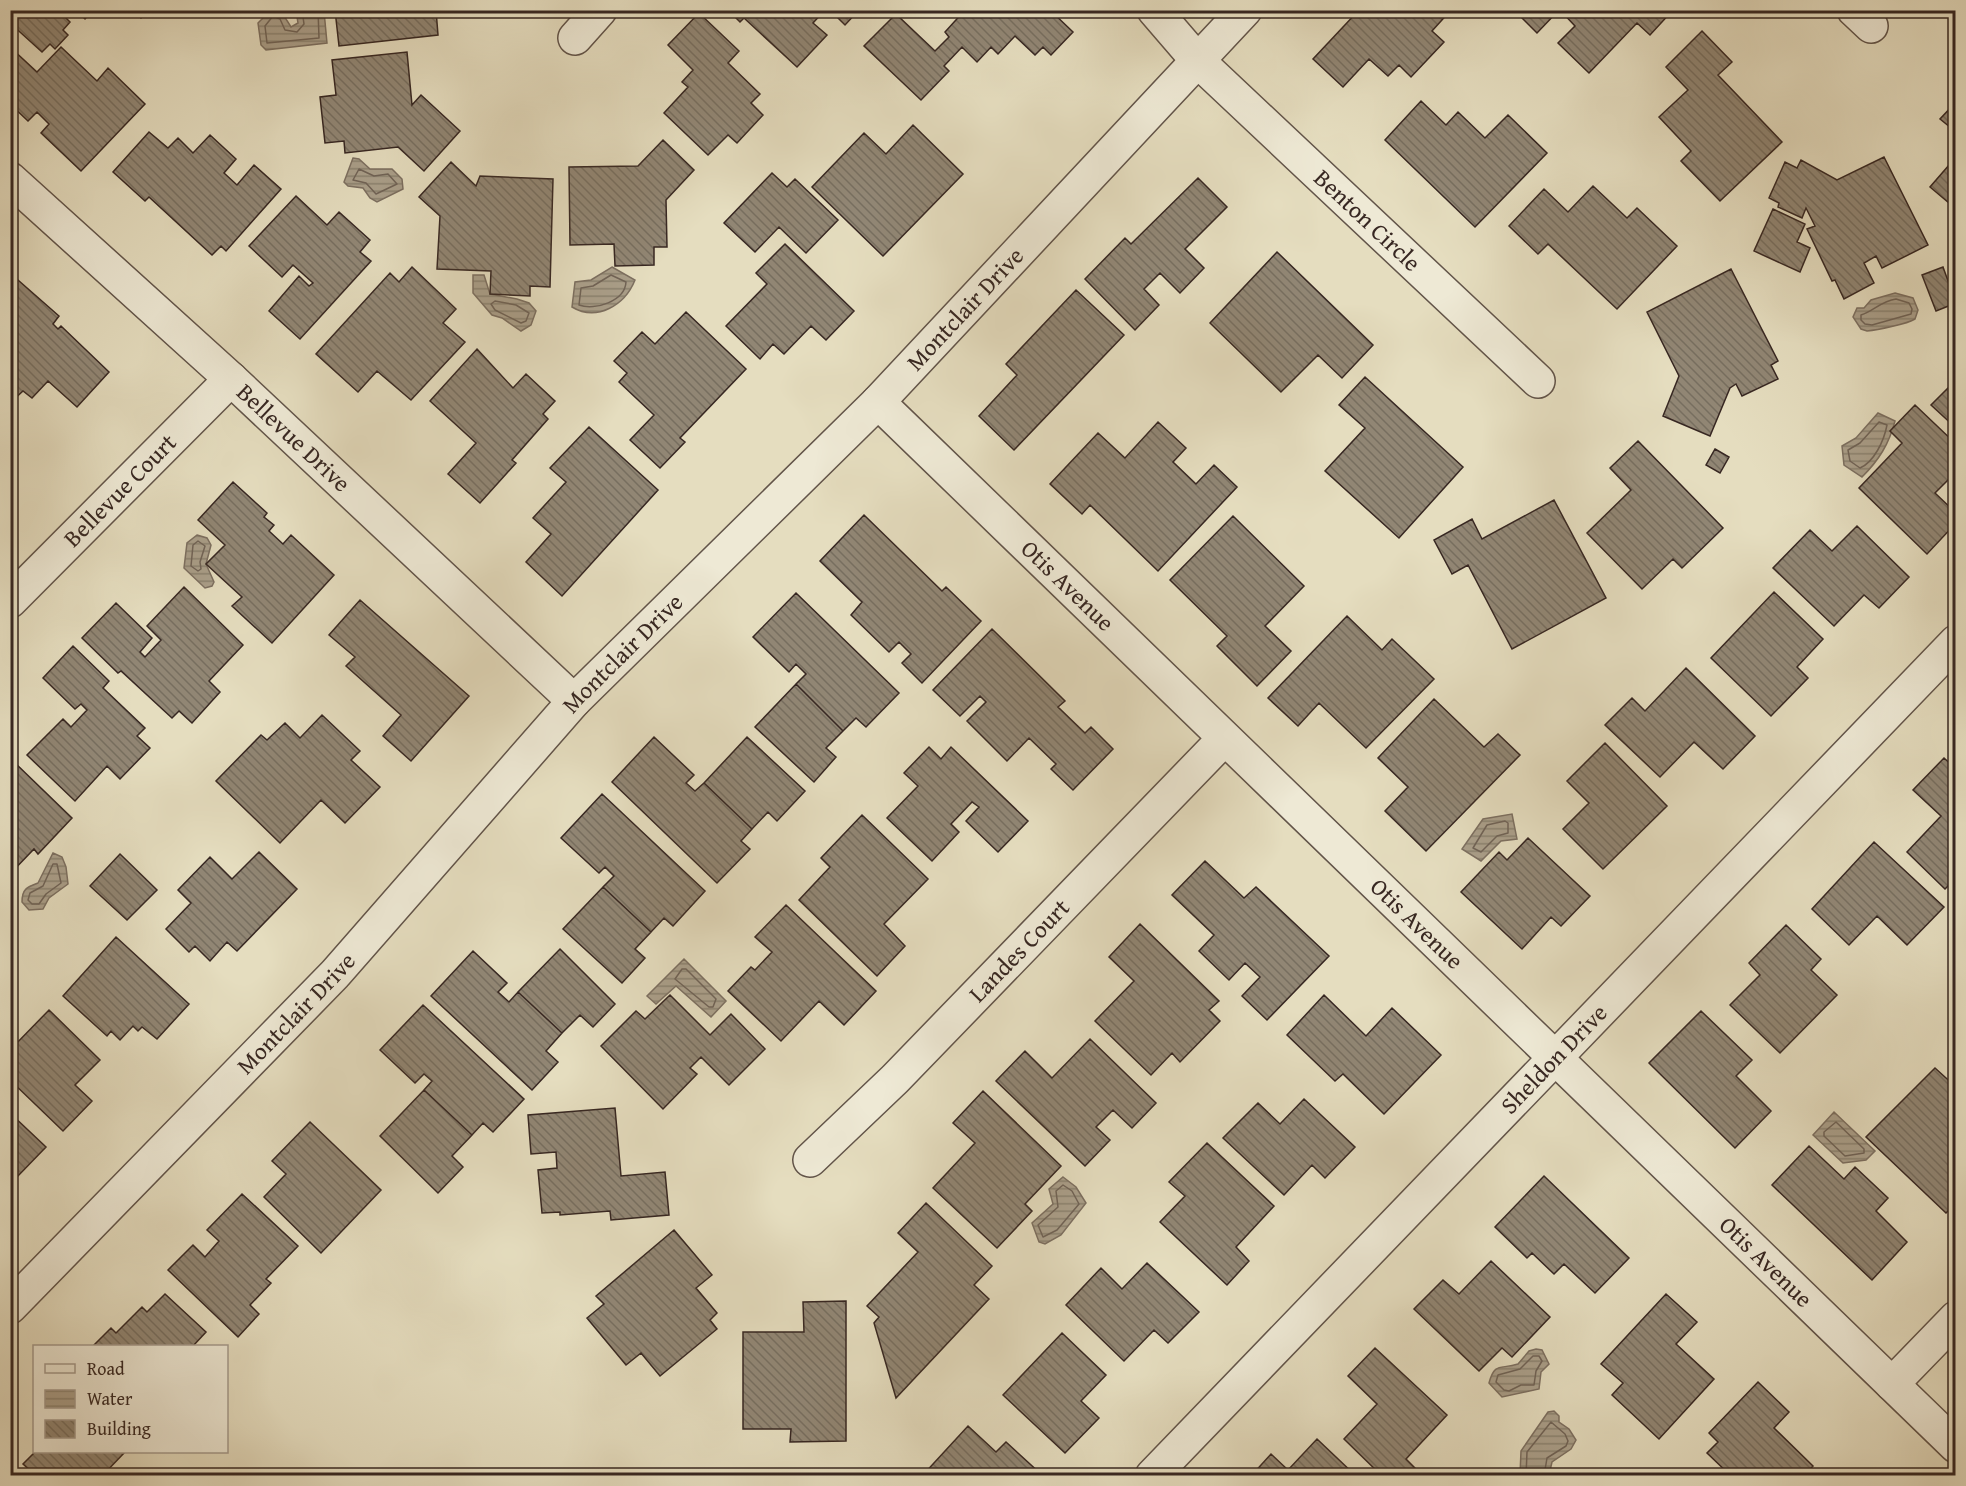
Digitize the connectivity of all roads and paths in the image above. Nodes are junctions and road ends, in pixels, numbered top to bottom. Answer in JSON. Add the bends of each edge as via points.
{"nodes":[{"id":1,"x":600,"y":10,"type":"edge"},
{"id":2,"x":1154,"y":10,"type":"edge"},
{"id":3,"x":1245,"y":10,"type":"edge"},
{"id":4,"x":575,"y":38,"type":"dead end"},
{"id":5,"x":1197,"y":60,"type":"junction"},
{"id":6,"x":10,"y":180,"type":"edge"},
{"id":7,"x":231,"y":379,"type":"junction"},
{"id":8,"x":1538,"y":381,"type":"dead end"},
{"id":9,"x":878,"y":402,"type":"junction"},
{"id":10,"x":10,"y":601,"type":"edge"},
{"id":11,"x":1956,"y":642,"type":"edge"},
{"id":12,"x":574,"y":701,"type":"junction"},
{"id":13,"x":1224,"y":739,"type":"junction"},
{"id":14,"x":1554,"y":1057,"type":"junction"},
{"id":15,"x":810,"y":1160,"type":"dead end"},
{"id":16,"x":10,"y":1307,"type":"edge"},
{"id":17,"x":1956,"y":1318,"type":"edge"},
{"id":18,"x":1892,"y":1384,"type":"junction"},
{"id":19,"x":1956,"y":1446,"type":"edge"},
{"id":20,"x":1152,"y":1476,"type":"edge"}],
"edges":[{"from":1,"to":4,"type":"street"},
{"from":2,"to":5,"type":"street","name":"Benton Circle"},
{"from":3,"to":5,"type":"street","name":"Montclair Drive"},
{"from":5,"to":8,"type":"street","name":"Benton Circle"},
{"from":5,"to":9,"type":"street","name":"Montclair Drive"},
{"from":6,"to":7,"type":"street","name":"Bellevue Drive"},
{"from":7,"to":10,"type":"street","name":"Bellevue Court"},
{"from":7,"to":12,"type":"street","name":"Bellevue Drive"},
{"from":9,"to":12,"type":"street","name":"Montclair Drive"},
{"from":9,"to":13,"type":"street","name":"Otis Avenue"},
{"from":11,"to":14,"type":"street","name":"Sheldon Drive"},
{"from":12,"to":16,"type":"street","name":"Montclair Drive","via":[[335,974]]},
{"from":13,"to":14,"type":"street","name":"Otis Avenue"},
{"from":13,"to":15,"type":"street","name":"Landes Court","via":[[895,1079]]},
{"from":14,"to":18,"type":"street","name":"Otis Avenue"},
{"from":14,"to":20,"type":"street","name":"Sheldon Drive"},
{"from":17,"to":18,"type":"street"},
{"from":18,"to":19,"type":"street","name":"Otis Avenue"}]}
